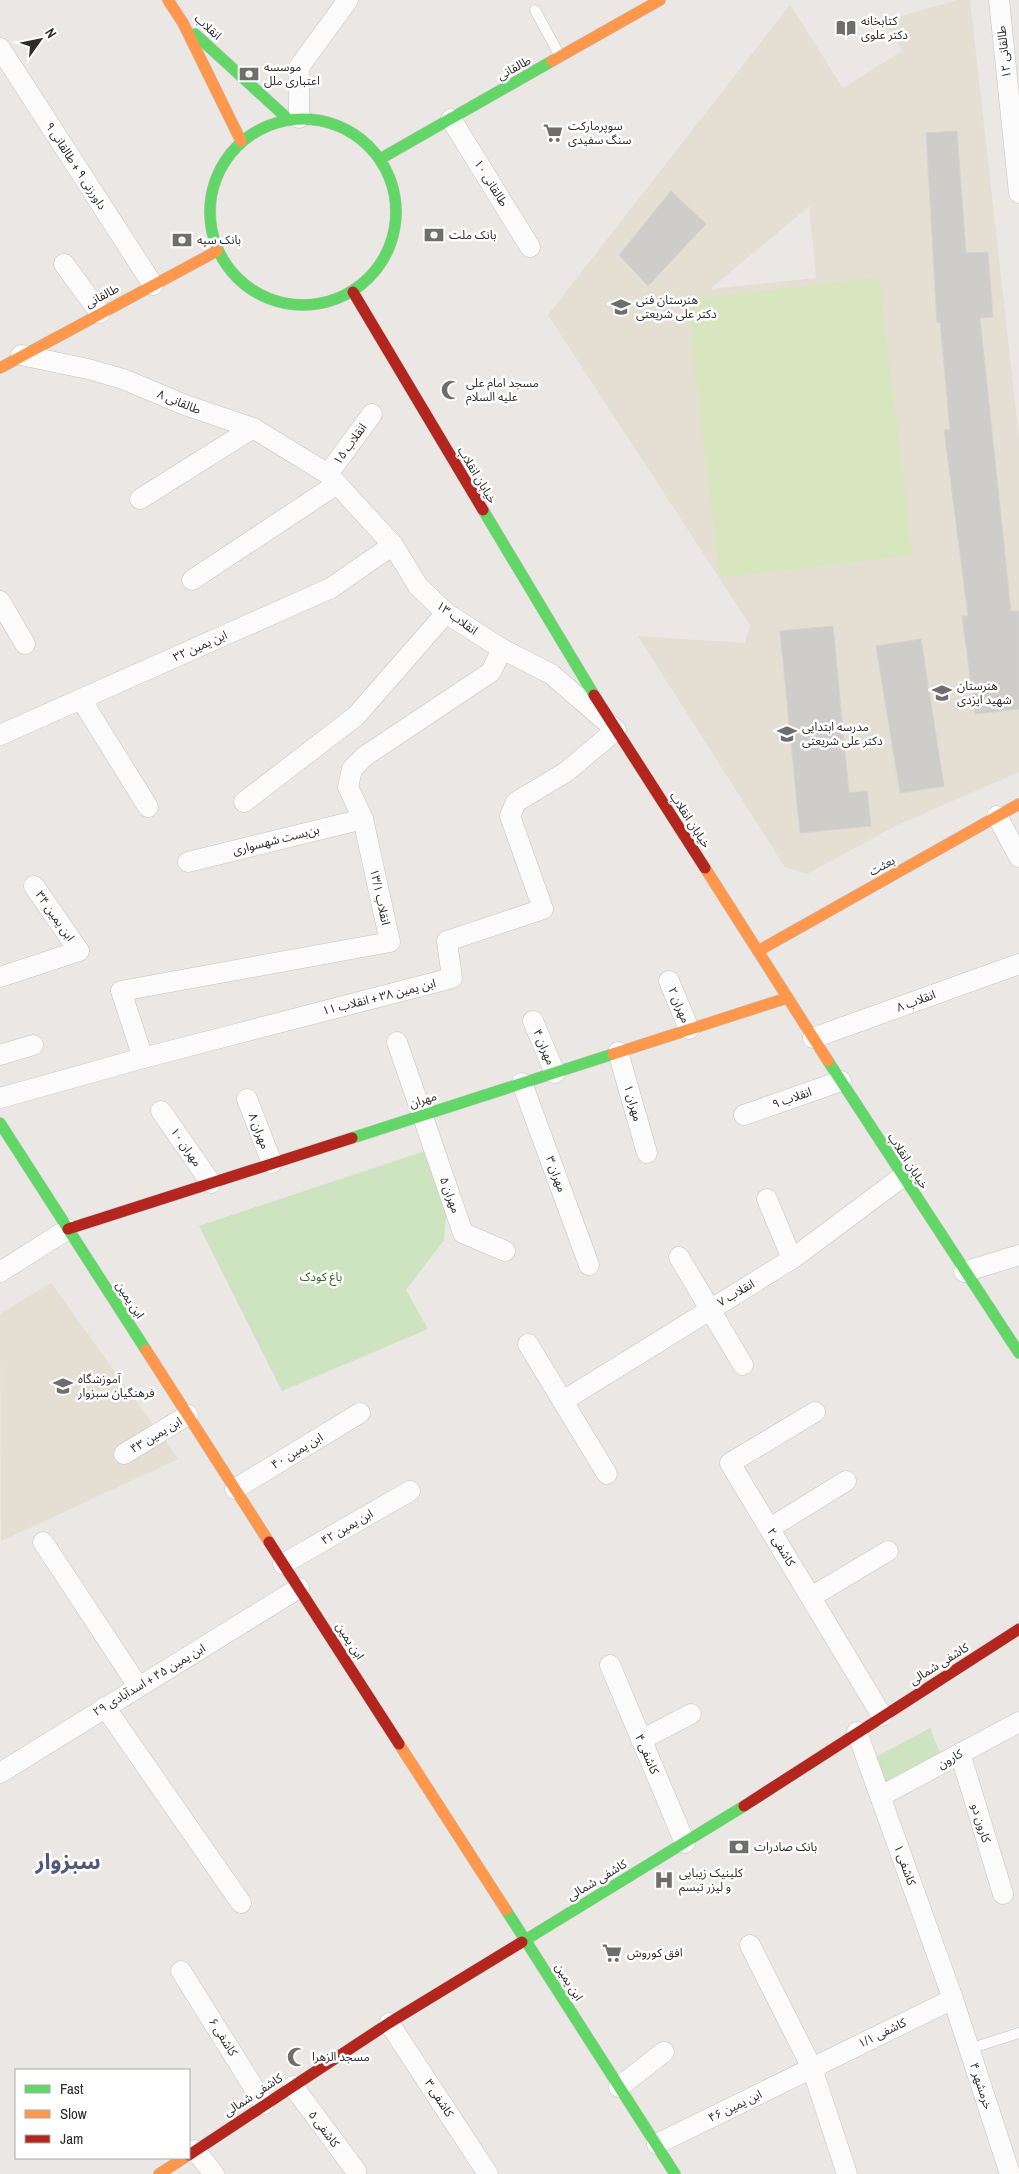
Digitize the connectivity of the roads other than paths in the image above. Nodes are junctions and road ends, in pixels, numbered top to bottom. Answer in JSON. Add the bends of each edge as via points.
{"nodes":[{"id":1,"x":168,"y":0,"type":"edge"},
{"id":2,"x":348,"y":0,"type":"edge"},
{"id":3,"x":660,"y":0,"type":"edge"},
{"id":4,"x":999,"y":0,"type":"edge"},
{"id":5,"x":534,"y":10,"type":"dead end"},
{"id":6,"x":183,"y":23,"type":"junction"},
{"id":7,"x":0,"y":48,"type":"edge"},
{"id":8,"x":561,"y":57,"type":"junction"},
{"id":9,"x":294,"y":119,"type":"junction"},
{"id":10,"x":452,"y":119,"type":"junction"},
{"id":11,"x":241,"y":141,"type":"junction"},
{"id":12,"x":380,"y":159,"type":"junction"},
{"id":13,"x":1019,"y":193,"type":"edge"},
{"id":14,"x":530,"y":247,"type":"dead end"},
{"id":15,"x":217,"y":251,"type":"junction"},
{"id":16,"x":64,"y":264,"type":"dead end"},
{"id":17,"x":153,"y":285,"type":"junction"},
{"id":18,"x":353,"y":292,"type":"junction"},
{"id":19,"x":100,"y":313,"type":"junction"},
{"id":20,"x":21,"y":355,"type":"junction"},
{"id":21,"x":0,"y":368,"type":"edge"},
{"id":22,"x":372,"y":414,"type":"dead end"},
{"id":23,"x":253,"y":428,"type":"junction"},
{"id":24,"x":333,"y":479,"type":"junction"},
{"id":25,"x":140,"y":499,"type":"dead end"},
{"id":26,"x":393,"y":545,"type":"junction"},
{"id":27,"x":192,"y":580,"type":"dead end"},
{"id":28,"x":0,"y":601,"type":"edge"},
{"id":29,"x":446,"y":613,"type":"junction"},
{"id":30,"x":25,"y":644,"type":"dead end"},
{"id":31,"x":502,"y":649,"type":"junction"},
{"id":32,"x":81,"y":699,"type":"junction"},
{"id":33,"x":616,"y":730,"type":"junction"},
{"id":34,"x":0,"y":735,"type":"edge"},
{"id":35,"x":244,"y":802,"type":"dead end"},
{"id":36,"x":1019,"y":804,"type":"edge"},
{"id":37,"x":148,"y":807,"type":"dead end"},
{"id":38,"x":997,"y":816,"type":"junction"},
{"id":39,"x":363,"y":819,"type":"junction"},
{"id":40,"x":1019,"y":857,"type":"edge"},
{"id":41,"x":188,"y":862,"type":"dead end"},
{"id":42,"x":34,"y":886,"type":"dead end"},
{"id":43,"x":758,"y":951,"type":"junction"},
{"id":44,"x":1019,"y":964,"type":"edge"},
{"id":45,"x":0,"y":977,"type":"edge"},
{"id":46,"x":669,"y":981,"type":"dead end"},
{"id":47,"x":788,"y":998,"type":"junction"},
{"id":48,"x":533,"y":1021,"type":"dead end"},
{"id":49,"x":690,"y":1029,"type":"junction"},
{"id":50,"x":814,"y":1038,"type":"junction"},
{"id":51,"x":397,"y":1042,"type":"dead end"},
{"id":52,"x":33,"y":1045,"type":"dead end"},
{"id":53,"x":618,"y":1052,"type":"junction"},
{"id":54,"x":0,"y":1055,"type":"edge"},
{"id":55,"x":143,"y":1058,"type":"junction"},
{"id":56,"x":555,"y":1073,"type":"junction"},
{"id":57,"x":840,"y":1081,"type":"junction"},
{"id":58,"x":522,"y":1083,"type":"junction"},
{"id":59,"x":0,"y":1098,"type":"edge"},
{"id":60,"x":247,"y":1099,"type":"dead end"},
{"id":61,"x":161,"y":1111,"type":"dead end"},
{"id":62,"x":422,"y":1115,"type":"junction"},
{"id":63,"x":744,"y":1115,"type":"dead end"},
{"id":64,"x":0,"y":1123,"type":"edge"},
{"id":65,"x":647,"y":1153,"type":"dead end"},
{"id":66,"x":272,"y":1163,"type":"junction"},
{"id":67,"x":902,"y":1177,"type":"junction"},
{"id":68,"x":211,"y":1183,"type":"junction"},
{"id":69,"x":767,"y":1199,"type":"dead end"},
{"id":70,"x":68,"y":1229,"type":"junction"},
{"id":71,"x":505,"y":1250,"type":"dead end"},
{"id":72,"x":1019,"y":1255,"type":"edge"},
{"id":73,"x":680,"y":1257,"type":"dead end"},
{"id":74,"x":792,"y":1259,"type":"junction"},
{"id":75,"x":590,"y":1265,"type":"dead end"},
{"id":76,"x":0,"y":1272,"type":"edge"},
{"id":77,"x":964,"y":1272,"type":"junction"},
{"id":78,"x":710,"y":1309,"type":"junction"},
{"id":79,"x":528,"y":1344,"type":"dead end"},
{"id":80,"x":1019,"y":1353,"type":"edge"},
{"id":81,"x":743,"y":1365,"type":"dead end"},
{"id":82,"x":563,"y":1402,"type":"junction"},
{"id":83,"x":815,"y":1412,"type":"dead end"},
{"id":84,"x":360,"y":1413,"type":"dead end"},
{"id":85,"x":188,"y":1415,"type":"junction"},
{"id":86,"x":124,"y":1454,"type":"dead end"},
{"id":87,"x":607,"y":1474,"type":"dead end"},
{"id":88,"x":846,"y":1481,"type":"dead end"},
{"id":89,"x":235,"y":1488,"type":"junction"},
{"id":90,"x":410,"y":1491,"type":"dead end"},
{"id":91,"x":770,"y":1528,"type":"junction"},
{"id":92,"x":43,"y":1542,"type":"dead end"},
{"id":93,"x":888,"y":1551,"type":"dead end"},
{"id":94,"x":283,"y":1564,"type":"junction"},
{"id":95,"x":299,"y":1588,"type":"junction"},
{"id":96,"x":811,"y":1597,"type":"junction"},
{"id":97,"x":1019,"y":1629,"type":"edge"},
{"id":98,"x":610,"y":1665,"type":"dead end"},
{"id":99,"x":138,"y":1686,"type":"junction"},
{"id":100,"x":105,"y":1706,"type":"junction"},
{"id":101,"x":691,"y":1714,"type":"dead end"},
{"id":102,"x":882,"y":1716,"type":"junction"},
{"id":103,"x":1019,"y":1722,"type":"edge"},
{"id":104,"x":857,"y":1732,"type":"junction"},
{"id":105,"x":641,"y":1740,"type":"junction"},
{"id":106,"x":960,"y":1753,"type":"junction"},
{"id":107,"x":0,"y":1773,"type":"edge"},
{"id":108,"x":881,"y":1796,"type":"junction"},
{"id":109,"x":685,"y":1843,"type":"junction"},
{"id":110,"x":1003,"y":1894,"type":"dead end"},
{"id":111,"x":241,"y":1903,"type":"dead end"},
{"id":112,"x":526,"y":1940,"type":"junction"},
{"id":113,"x":750,"y":1945,"type":"dead end"},
{"id":114,"x":181,"y":1971,"type":"dead end"},
{"id":115,"x":953,"y":1999,"type":"junction"},
{"id":116,"x":390,"y":2023,"type":"junction"},
{"id":117,"x":1019,"y":2033,"type":"edge"},
{"id":118,"x":969,"y":2049,"type":"junction"},
{"id":119,"x":664,"y":2052,"type":"dead end"},
{"id":120,"x":812,"y":2068,"type":"junction"},
{"id":121,"x":293,"y":2086,"type":"junction"},
{"id":122,"x":619,"y":2087,"type":"junction"},
{"id":123,"x":264,"y":2104,"type":"junction"},
{"id":124,"x":657,"y":2144,"type":"junction"},
{"id":125,"x":190,"y":2153,"type":"edge"},
{"id":126,"x":190,"y":2155,"type":"edge"},
{"id":127,"x":182,"y":2159,"type":"edge"},
{"id":128,"x":356,"y":2171,"type":"dead end"},
{"id":129,"x":160,"y":2174,"type":"edge"},
{"id":130,"x":214,"y":2174,"type":"edge"},
{"id":131,"x":488,"y":2174,"type":"edge"},
{"id":132,"x":675,"y":2174,"type":"edge"},
{"id":133,"x":847,"y":2174,"type":"edge"},
{"id":134,"x":1010,"y":2174,"type":"edge"}],
"edges":[{"from":1,"to":6,"type":"main road"},
{"from":2,"to":9,"type":"street","via":[[299,68]]},
{"from":3,"to":8,"type":"main road","name":"طالقانی"},
{"from":4,"to":13,"type":"street","name":"طالقانی ۱۲"},
{"from":5,"to":8,"type":"lane"},
{"from":6,"to":9,"type":"main road","name":"انقلاب"},
{"from":6,"to":11,"type":"main road","name":"انقلاب"},
{"from":7,"to":17,"type":"street","name":"داورزنی ۹ + طالقانی ۹"},
{"from":8,"to":10,"type":"main road","name":"طالقانی"},
{"from":9,"to":11,"type":"main road","via":[[263,127]]},
{"from":9,"to":12,"type":"main road","via":[[323,120],[345,128],[365,141]]},
{"from":10,"to":12,"type":"main road","name":"طالقانی"},
{"from":10,"to":14,"type":"street","name":"طالقانی ۱۰"},
{"from":11,"to":15,"type":"main road","via":[[222,164],[211,192],[211,232]]},
{"from":12,"to":18,"type":"main road","via":[[395,194],[395,232],[380,266]]},
{"from":15,"to":17,"type":"main road","name":"طالقانی"},
{"from":15,"to":18,"type":"main road","via":[[241,283],[276,302],[316,306]]},
{"from":16,"to":19,"type":"street"},
{"from":17,"to":19,"type":"main road","name":"طالقانی"},
{"from":18,"to":33,"type":"main road","name":"خیابان انقلاب"},
{"from":19,"to":20,"type":"main road","name":"طالقانی"},
{"from":20,"to":21,"type":"main road","name":"طالقانی"},
{"from":20,"to":23,"type":"street","name":"طالقانی ۸","via":[[123,378],[185,405]]},
{"from":22,"to":24,"type":"street","name":"انقلاب ۱۵"},
{"from":23,"to":24,"type":"street","name":"طالقانی ۸"},
{"from":23,"to":25,"type":"street"},
{"from":24,"to":26,"type":"street","name":"انقلاب ۱۳"},
{"from":24,"to":27,"type":"street"},
{"from":26,"to":29,"type":"street","name":"انقلاب ۱۳","via":[[418,586]]},
{"from":26,"to":32,"type":"street","name":"ابن یمین ۳۲","via":[[331,588]]},
{"from":28,"to":30,"type":"street"},
{"from":29,"to":31,"type":"street","name":"انقلاب ۱۳"},
{"from":29,"to":35,"type":"street","via":[[356,716]]},
{"from":31,"to":33,"type":"street","name":"انقلاب ۱۳","via":[[551,674]]},
{"from":31,"to":39,"type":"street","name":"انقلاب ۱۳/۱","via":[[491,672],[366,756],[352,769],[348,787]]},
{"from":32,"to":34,"type":"street","name":"ابن یمین ۳۲"},
{"from":32,"to":37,"type":"street"},
{"from":33,"to":43,"type":"main road","name":"خیابان انقلاب"},
{"from":33,"to":55,"type":"street","name":"ابن یمین ۳۸ + انقلاب ۱۱","via":[[566,772],[516,802],[510,816],[544,909],[447,941],[452,978]]},
{"from":36,"to":38,"type":"main road","name":"بعثت"},
{"from":38,"to":40,"type":"street"},
{"from":38,"to":43,"type":"main road","name":"بعثت"},
{"from":39,"to":41,"type":"street","name":"بن‌بست شهسواری"},
{"from":39,"to":55,"type":"street","name":"انقلاب ۱۳/۱","via":[[390,942],[122,991]]},
{"from":42,"to":45,"type":"street","name":"ابن یمین ۳۴","via":[[79,951]]},
{"from":43,"to":47,"type":"main road","name":"خیابان انقلاب"},
{"from":44,"to":50,"type":"street","name":"انقلاب ۸"},
{"from":46,"to":49,"type":"street","name":"مهران ۲"},
{"from":47,"to":49,"type":"main road","name":"مهران"},
{"from":47,"to":50,"type":"main road","name":"خیابان انقلاب"},
{"from":48,"to":56,"type":"street","name":"مهران ۴"},
{"from":49,"to":53,"type":"main road","name":"مهران"},
{"from":50,"to":57,"type":"main road","name":"خیابان انقلاب"},
{"from":51,"to":62,"type":"street","name":"مهران ۵"},
{"from":52,"to":54,"type":"street"},
{"from":53,"to":56,"type":"main road","name":"مهران"},
{"from":53,"to":65,"type":"street","name":"مهران ۱"},
{"from":55,"to":59,"type":"street","name":"ابن یمین ۳۸ + انقلاب ۱۱"},
{"from":56,"to":58,"type":"main road","name":"مهران"},
{"from":57,"to":63,"type":"street","name":"انقلاب ۹"},
{"from":57,"to":67,"type":"main road","name":"خیابان انقلاب"},
{"from":58,"to":62,"type":"main road","name":"مهران"},
{"from":58,"to":75,"type":"street","name":"مهران ۳"},
{"from":60,"to":66,"type":"street","name":"مهران ۸"},
{"from":61,"to":68,"type":"street","name":"مهران ۱۰"},
{"from":62,"to":66,"type":"main road","name":"مهران"},
{"from":62,"to":71,"type":"street","name":"مهران ۵","via":[[463,1232]]},
{"from":64,"to":70,"type":"main road","name":"ابن یمین"},
{"from":66,"to":68,"type":"main road","name":"مهران"},
{"from":67,"to":74,"type":"street","name":"انقلاب ۷"},
{"from":67,"to":77,"type":"main road","name":"خیابان انقلاب"},
{"from":68,"to":70,"type":"main road","name":"مهران"},
{"from":69,"to":74,"type":"street"},
{"from":70,"to":76,"type":"street"},
{"from":70,"to":85,"type":"main road","name":"ابن یمین"},
{"from":72,"to":77,"type":"street"},
{"from":73,"to":78,"type":"street"},
{"from":74,"to":78,"type":"street","name":"انقلاب ۷"},
{"from":77,"to":80,"type":"main road","name":"خیابان انقلاب"},
{"from":78,"to":81,"type":"street"},
{"from":78,"to":82,"type":"street","name":"انقلاب ۷"},
{"from":79,"to":82,"type":"street"},
{"from":82,"to":87,"type":"street"},
{"from":83,"to":91,"type":"street","name":"کاشفی ۲","via":[[730,1463]]},
{"from":84,"to":89,"type":"street","name":"ابن یمین ۴۰"},
{"from":85,"to":86,"type":"street","name":"ابن یمین ۴۳"},
{"from":85,"to":89,"type":"main road","name":"ابن یمین"},
{"from":88,"to":91,"type":"street"},
{"from":89,"to":94,"type":"main road","name":"ابن یمین"},
{"from":90,"to":94,"type":"street","name":"ابن یمین ۴۲"},
{"from":91,"to":96,"type":"street","name":"کاشفی ۲"},
{"from":92,"to":99,"type":"street"},
{"from":93,"to":96,"type":"street"},
{"from":94,"to":95,"type":"main road","name":"ابن یمین"},
{"from":95,"to":99,"type":"street","name":"ابن یمین ۴۵ + اسدآبادی ۲۹"},
{"from":95,"to":112,"type":"main road","name":"ابن یمین"},
{"from":96,"to":102,"type":"street","name":"کاشفی ۲"},
{"from":97,"to":102,"type":"main road","name":"کاشفی شمالی"},
{"from":98,"to":105,"type":"street","name":"کاشفی ۴"},
{"from":99,"to":100,"type":"street","name":"ابن یمین ۴۵ + اسدآبادی ۲۹"},
{"from":100,"to":107,"type":"street","name":"ابن یمین ۴۵ + اسدآبادی ۲۹"},
{"from":100,"to":111,"type":"street"},
{"from":101,"to":105,"type":"street"},
{"from":102,"to":104,"type":"main road","name":"کاشفی شمالی"},
{"from":103,"to":106,"type":"street","name":"کارون"},
{"from":104,"to":108,"type":"street","name":"کاشفی ۱"},
{"from":104,"to":109,"type":"main road","name":"کاشفی شمالی"},
{"from":105,"to":109,"type":"street","name":"کاشفی ۴"},
{"from":106,"to":108,"type":"street","name":"کارون"},
{"from":106,"to":110,"type":"street","name":"کارون دو"},
{"from":108,"to":115,"type":"street","name":"کاشفی ۱"},
{"from":109,"to":112,"type":"main road","name":"کاشفی شمالی"},
{"from":112,"to":116,"type":"main road","name":"کاشفی شمالی"},
{"from":112,"to":122,"type":"main road","name":"ابن یمین"},
{"from":113,"to":120,"type":"street"},
{"from":114,"to":123,"type":"street","name":"کاشفی ۶"},
{"from":115,"to":118,"type":"street","name":"خرمشهر ۴"},
{"from":115,"to":120,"type":"street","name":"کاشفی ۱/۱"},
{"from":116,"to":121,"type":"main road","name":"کاشفی شمالی"},
{"from":116,"to":131,"type":"street","name":"کاشفی ۳"},
{"from":117,"to":118,"type":"lane"},
{"from":118,"to":134,"type":"street","name":"خرمشهر ۴"},
{"from":119,"to":122,"type":"street"},
{"from":120,"to":124,"type":"street","name":"ابن یمین ۴۶"},
{"from":120,"to":133,"type":"street"},
{"from":121,"to":123,"type":"main road","name":"کاشفی شمالی"},
{"from":121,"to":128,"type":"street","name":"کاشفی ۵"},
{"from":122,"to":124,"type":"main road","name":"ابن یمین"},
{"from":123,"to":125,"type":"main road","name":"کاشفی شمالی"},
{"from":124,"to":132,"type":"main road","name":"ابن یمین"},
{"from":126,"to":130,"type":"street"},
{"from":127,"to":129,"type":"main road","name":"کاشفی شمالی"}]}
